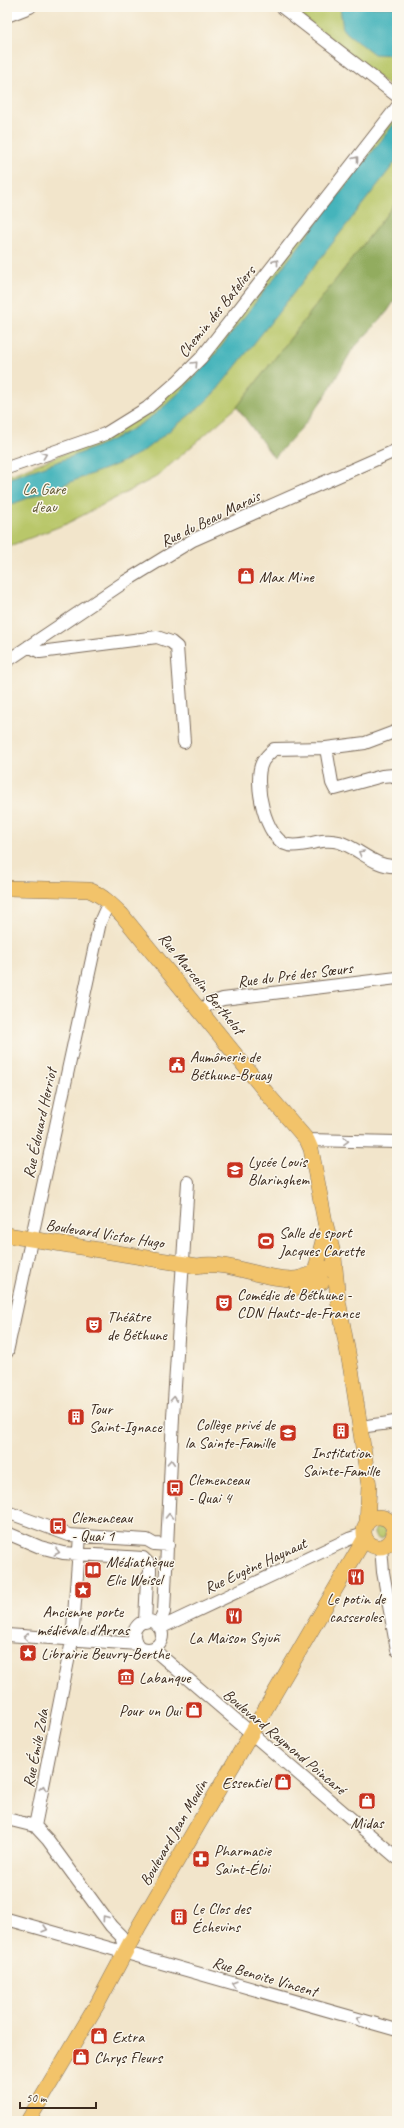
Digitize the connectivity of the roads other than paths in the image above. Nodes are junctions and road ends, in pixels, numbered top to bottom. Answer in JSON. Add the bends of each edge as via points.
{"nodes":[{"id":1,"x":30,"y":7,"type":"edge"},
{"id":2,"x":282,"y":7,"type":"edge"},
{"id":3,"x":7,"y":16,"type":"edge"},
{"id":4,"x":397,"y":96,"type":"edge"},
{"id":5,"x":397,"y":107,"type":"edge"},
{"id":6,"x":397,"y":450,"type":"edge"},
{"id":7,"x":7,"y":468,"type":"edge"},
{"id":8,"x":29,"y":646,"type":"junction"},
{"id":9,"x":7,"y":661,"type":"edge"},
{"id":10,"x":397,"y":731,"type":"edge"},
{"id":11,"x":184,"y":742,"type":"dead end"},
{"id":12,"x":326,"y":748,"type":"junction"},
{"id":13,"x":396,"y":776,"type":"edge"},
{"id":14,"x":397,"y":866,"type":"edge"},
{"id":15,"x":7,"y":888,"type":"edge"},
{"id":16,"x":109,"y":902,"type":"junction"},
{"id":17,"x":397,"y":978,"type":"edge"},
{"id":18,"x":202,"y":1012,"type":"junction"},
{"id":19,"x":307,"y":1140,"type":"junction"},
{"id":20,"x":397,"y":1142,"type":"edge"},
{"id":21,"x":188,"y":1182,"type":"dead end"},
{"id":22,"x":325,"y":1224,"type":"junction"},
{"id":23,"x":7,"y":1234,"type":"edge"},
{"id":24,"x":31,"y":1239,"type":"junction"},
{"id":25,"x":190,"y":1265,"type":"junction"},
{"id":26,"x":326,"y":1275,"type":"junction"},
{"id":27,"x":7,"y":1352,"type":"edge"},
{"id":28,"x":397,"y":1421,"type":"edge"},
{"id":29,"x":359,"y":1428,"type":"junction"},
{"id":30,"x":7,"y":1512,"type":"edge"},
{"id":31,"x":48,"y":1528,"type":"junction"},
{"id":32,"x":385,"y":1532,"type":"edge"},
{"id":33,"x":7,"y":1533,"type":"edge"},
{"id":34,"x":80,"y":1536,"type":"junction"},
{"id":35,"x":168,"y":1545,"type":"junction"},
{"id":36,"x":40,"y":1546,"type":"junction"},
{"id":37,"x":79,"y":1554,"type":"junction"},
{"id":38,"x":154,"y":1625,"type":"junction"},
{"id":39,"x":7,"y":1635,"type":"edge"},
{"id":40,"x":72,"y":1641,"type":"junction"},
{"id":41,"x":138,"y":1644,"type":"junction"},
{"id":42,"x":154,"y":1648,"type":"junction"},
{"id":43,"x":397,"y":1650,"type":"edge"},
{"id":44,"x":252,"y":1734,"type":"junction"},
{"id":45,"x":7,"y":1819,"type":"edge"},
{"id":46,"x":34,"y":1826,"type":"junction"},
{"id":47,"x":397,"y":1858,"type":"edge"},
{"id":48,"x":7,"y":1919,"type":"edge"},
{"id":49,"x":125,"y":1951,"type":"junction"},
{"id":50,"x":397,"y":2030,"type":"edge"},
{"id":51,"x":28,"y":2121,"type":"edge"}],
"edges":[{"from":1,"to":3,"type":"street"},
{"from":2,"to":4,"type":"street"},
{"from":7,"to":5,"type":"street","name":"Chemin des Bateliers","one_way":true,"via":[[105,434],[147,408],[178,381],[201,358]]},
{"from":6,"to":8,"type":"street","name":"Rue du Beau Marais","via":[[193,540]]},
{"from":8,"to":9,"type":"street","name":"Rue du Beau Marais"},
{"from":8,"to":11,"type":"street","via":[[40,652],[158,637],[171,642],[177,647]]},
{"from":10,"to":12,"type":"street","via":[[365,743]]},
{"from":12,"to":13,"type":"street","via":[[335,789],[382,776]]},
{"from":14,"to":12,"type":"street","one_way":true,"via":[[388,867],[339,842],[322,839],[303,845],[286,844],[273,833],[264,815],[258,791],[262,764],[274,749]]},
{"from":15,"to":16,"type":"main road","name":"Rue Marcelin Berthelot","via":[[89,890]]},
{"from":16,"to":18,"type":"main road","name":"Rue Marcelin Berthelot","via":[[122,914]]},
{"from":16,"to":24,"type":"street","name":"Rue Édouard Herriot","via":[[100,922]]},
{"from":17,"to":18,"type":"street","name":"Rue du Pré des Sœurs","via":[[223,999],[208,1004]]},
{"from":18,"to":19,"type":"main road","name":"Rue Marcelin Berthelot"},
{"from":19,"to":20,"type":"street","one_way":true},
{"from":19,"to":22,"type":"main road","name":"Rue Marcelin Berthelot","via":[[314,1160]]},
{"from":21,"to":25,"type":"street"},
{"from":22,"to":26,"type":"main road"},
{"from":22,"to":26,"type":"main road","name":"Rue Marcelin Berthelot","via":[[334,1257]]},
{"from":23,"to":24,"type":"main road","name":"Boulevard Victor Hugo"},
{"from":24,"to":25,"type":"main road","name":"Boulevard Victor Hugo"},
{"from":24,"to":27,"type":"street","name":"Rue Édouard Herriot"},
{"from":25,"to":26,"type":"main road","name":"Boulevard Victor Hugo","via":[[208,1264],[292,1279]]},
{"from":35,"to":25,"type":"street","one_way":true},
{"from":26,"to":29,"type":"main road","name":"Rue Marcelin Berthelot","via":[[338,1300]]},
{"from":28,"to":29,"type":"street"},
{"from":29,"to":32,"type":"main road","name":"Rue Marcelin Berthelot","via":[[369,1499]]},
{"from":30,"to":31,"type":"street"},
{"from":31,"to":34,"type":"street"},
{"from":31,"to":36,"type":"street","via":[[48,1539]]},
{"from":32,"to":38,"type":"street","name":"Rue Eugène Haynaut","via":[[349,1539]]},
{"from":32,"to":43,"type":"street","via":[[383,1572]]},
{"from":32,"to":44,"type":"main road","name":"Boulevard Jean Moulin","via":[[352,1561]]},
{"from":33,"to":36,"type":"street"},
{"from":34,"to":35,"type":"street","via":[[147,1540],[154,1544]]},
{"from":34,"to":37,"type":"street","name":"Rue Émile Zola"},
{"from":35,"to":38,"type":"street","via":[[164,1612]]},
{"from":36,"to":37,"type":"street","one_way":true,"via":[[63,1553]]},
{"from":37,"to":38,"type":"street","via":[[137,1556],[147,1560],[150,1565],[147,1579]]},
{"from":37,"to":40,"type":"street","name":"Rue Émile Zola"},
{"from":38,"to":41,"type":"street","via":[[136,1630],[135,1640]]},
{"from":38,"to":42,"type":"street","via":[[161,1639]]},
{"from":40,"to":39,"type":"street","one_way":true},
{"from":40,"to":41,"type":"street"},
{"from":46,"to":40,"type":"street","name":"Rue Émile Zola","one_way":true},
{"from":41,"to":42,"type":"street","via":[[145,1649]]},
{"from":42,"to":44,"type":"street","name":"Boulevard Raymond Poincaré"},
{"from":44,"to":47,"type":"street","name":"Boulevard Raymond Poincaré"},
{"from":44,"to":49,"type":"main road","name":"Boulevard Jean Moulin"},
{"from":45,"to":46,"type":"street"},
{"from":49,"to":46,"type":"street","one_way":true,"via":[[121,1936],[48,1840]]},
{"from":48,"to":49,"type":"street","name":"Rue Benoite Vincent","one_way":true},
{"from":50,"to":49,"type":"street","name":"Rue Benoite Vincent","one_way":true},
{"from":49,"to":51,"type":"main road","name":"Boulevard Jean Moulin","via":[[98,2003]]}]}
